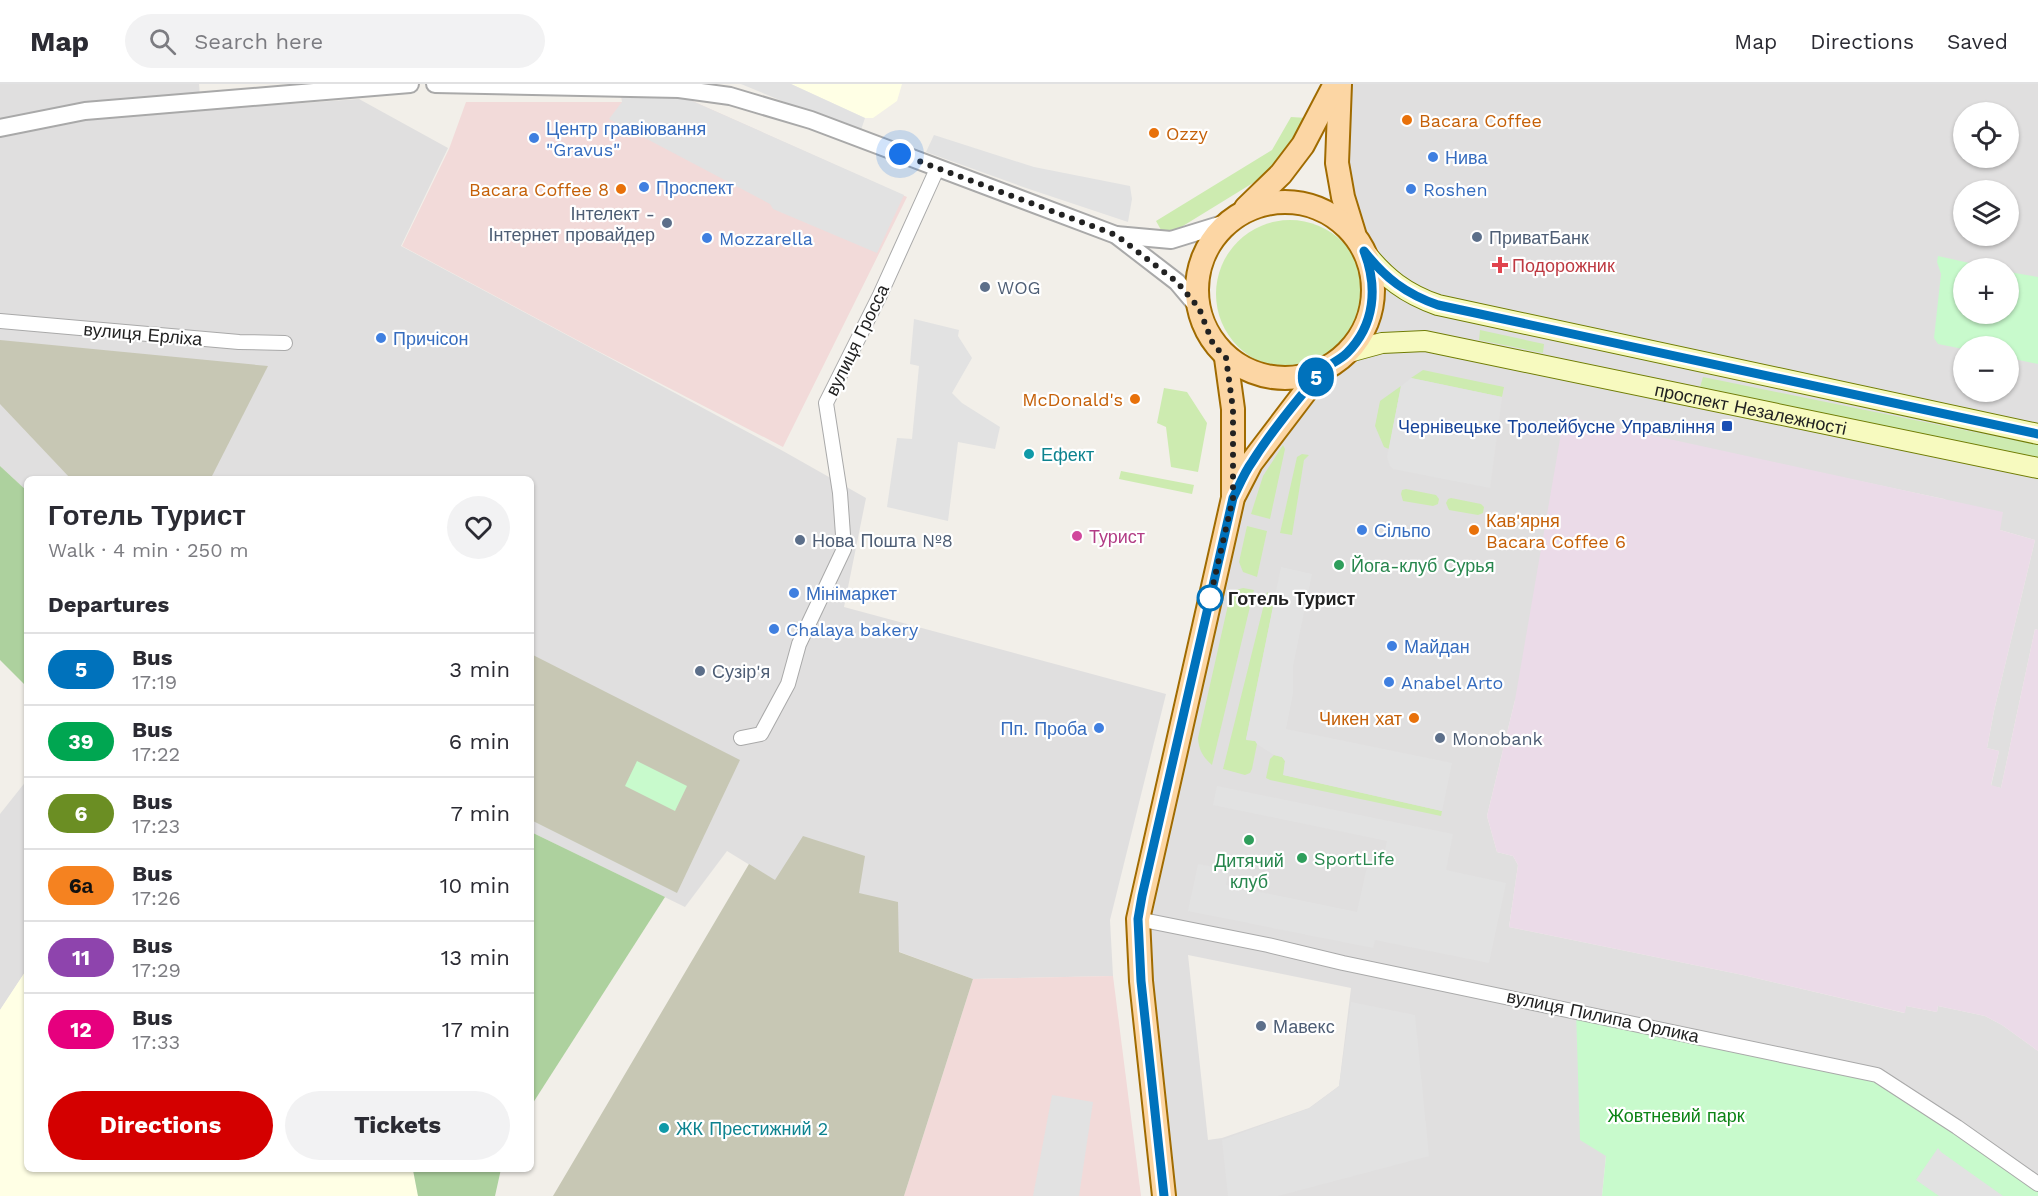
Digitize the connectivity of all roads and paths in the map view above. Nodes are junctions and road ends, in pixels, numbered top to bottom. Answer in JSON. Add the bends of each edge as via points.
{"nodes":[{"id":1,"x":410,"y":84,"type":"edge"},
{"id":2,"x":435,"y":84,"type":"edge"},
{"id":3,"x":710,"y":84,"type":"edge"},
{"id":4,"x":1335,"y":84,"type":"edge"},
{"id":5,"x":1340,"y":84,"type":"edge"},
{"id":6,"x":730,"y":96,"type":"junction"},
{"id":7,"x":0,"y":128,"type":"edge"},
{"id":8,"x":937,"y":169,"type":"junction"},
{"id":9,"x":1234,"y":218,"type":"junction"},
{"id":10,"x":1116,"y":235,"type":"junction"},
{"id":11,"x":1360,"y":244,"type":"junction"},
{"id":12,"x":1199,"y":308,"type":"junction"},
{"id":13,"x":0,"y":321,"type":"edge"},
{"id":14,"x":285,"y":343,"type":"dead end"},
{"id":15,"x":1348,"y":352,"type":"junction"},
{"id":16,"x":1226,"y":358,"type":"junction"},
{"id":17,"x":1321,"y":371,"type":"junction"},
{"id":18,"x":2038,"y":434,"type":"edge"},
{"id":19,"x":2038,"y":468,"type":"edge"},
{"id":20,"x":1233,"y":498,"type":"junction"},
{"id":21,"x":741,"y":738,"type":"dead end"},
{"id":22,"x":1138,"y":919,"type":"junction"},
{"id":23,"x":2038,"y":1184,"type":"edge"},
{"id":24,"x":1164,"y":1196,"type":"edge"}],
"edges":[{"from":1,"to":7,"type":"street","via":[[85,111]]},
{"from":2,"to":6,"type":"street","via":[[679,89]]},
{"from":3,"to":6,"type":"street"},
{"from":4,"to":9,"type":"main road","via":[[1303,145],[1281,174]]},
{"from":5,"to":11,"type":"main road","via":[[1337,163],[1343,197]]},
{"from":6,"to":8,"type":"street","via":[[811,120]]},
{"from":8,"to":10,"type":"street"},
{"from":8,"to":21,"type":"street","name":"вулиця Гросса","via":[[826,403],[844,549],[799,644],[789,684],[761,734]]},
{"from":9,"to":10,"type":"street","via":[[1171,240]]},
{"from":9,"to":11,"type":"main road","via":[[1270,203],[1299,203],[1335,217]]},
{"from":9,"to":12,"type":"main road","via":[[1213,237],[1203,253],[1195,290]]},
{"from":10,"to":12,"type":"street","via":[[1177,282]]},
{"from":11,"to":15,"type":"main road","via":[[1370,267],[1373,300],[1363,331]]},
{"from":11,"to":18,"type":"main road","name":"проспект Незалежності","via":[[1374,264],[1407,293],[1438,305]]},
{"from":12,"to":16,"type":"main road","via":[[1213,344]]},
{"from":13,"to":14,"type":"street","name":"вулиця Ерліха"},
{"from":15,"to":17,"type":"main road"},
{"from":15,"to":19,"type":"main road","name":"проспект Незалежності","via":[[1382,343],[1425,341]]},
{"from":16,"to":17,"type":"main road","via":[[1240,368],[1272,378],[1289,379]]},
{"from":16,"to":20,"type":"main road","via":[[1233,409]]},
{"from":17,"to":20,"type":"main road","via":[[1251,463]]},
{"from":20,"to":22,"type":"main road"},
{"from":22,"to":23,"type":"street","name":"вулиця Пилипа Орлика","via":[[1876,1075]]},
{"from":22,"to":24,"type":"main road"}]}
